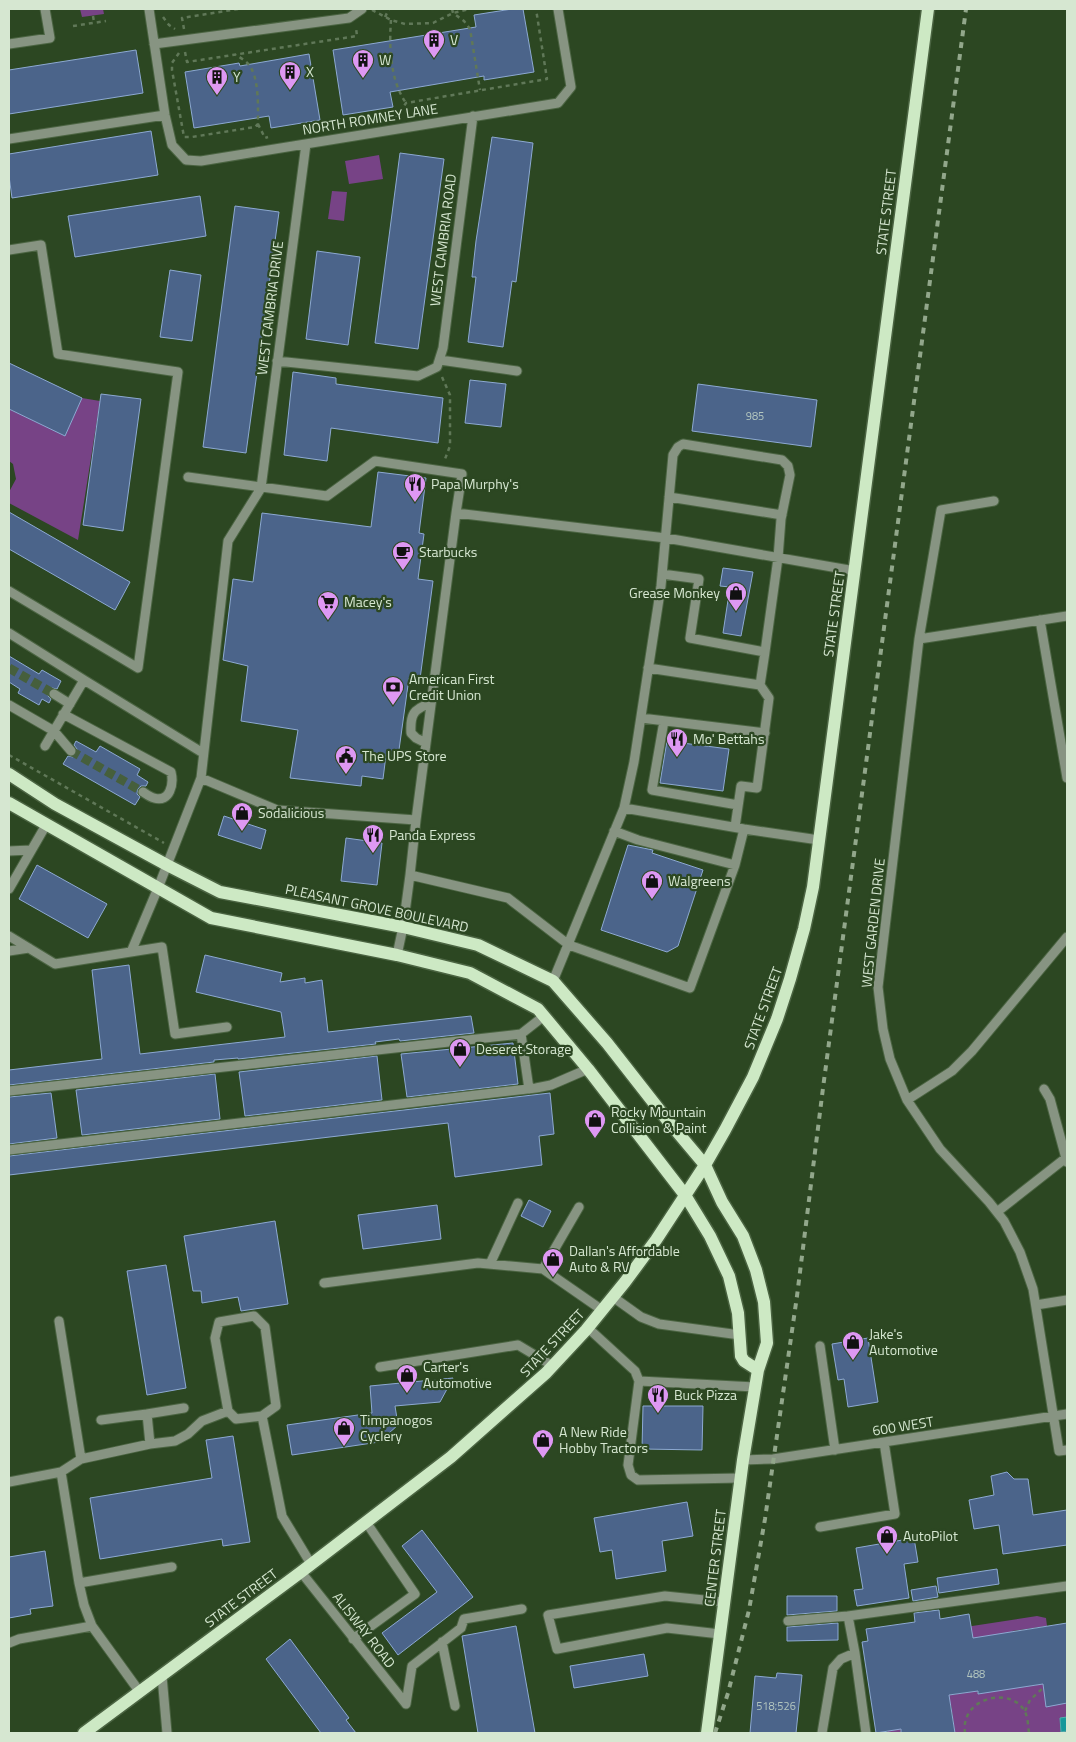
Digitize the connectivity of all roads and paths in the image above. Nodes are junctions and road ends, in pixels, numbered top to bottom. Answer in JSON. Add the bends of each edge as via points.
{"nodes":[{"id":1,"x":45,"y":9,"type":"edge"},
{"id":2,"x":150,"y":9,"type":"edge"},
{"id":3,"x":238,"y":9,"type":"edge"},
{"id":4,"x":362,"y":9,"type":"edge"},
{"id":5,"x":370,"y":9,"type":"edge"},
{"id":6,"x":389,"y":9,"type":"edge"},
{"id":7,"x":452,"y":9,"type":"edge"},
{"id":8,"x":470,"y":9,"type":"edge"},
{"id":9,"x":536,"y":9,"type":"edge"},
{"id":10,"x":558,"y":9,"type":"edge"},
{"id":11,"x":928,"y":9,"type":"edge"},
{"id":12,"x":162,"y":12,"type":"dead end"},
{"id":13,"x":453,"y":13,"type":"junction"},
{"id":14,"x":93,"y":16,"type":"dead end"},
{"id":15,"x":385,"y":17,"type":"junction"},
{"id":16,"x":349,"y":18,"type":"junction"},
{"id":17,"x":391,"y":20,"type":"junction"},
{"id":18,"x":106,"y":21,"type":"dead end"},
{"id":19,"x":94,"y":22,"type":"junction"},
{"id":20,"x":73,"y":26,"type":"dead end"},
{"id":21,"x":9,"y":44,"type":"edge"},
{"id":22,"x":154,"y":44,"type":"junction"},
{"id":23,"x":236,"y":55,"type":"junction"},
{"id":24,"x":480,"y":90,"type":"junction"},
{"id":25,"x":406,"y":103,"type":"junction"},
{"id":26,"x":165,"y":115,"type":"junction"},
{"id":27,"x":474,"y":116,"type":"junction"},
{"id":28,"x":386,"y":118,"type":"dead end"},
{"id":29,"x":258,"y":124,"type":"junction"},
{"id":30,"x":274,"y":136,"type":"dead end"},
{"id":31,"x":9,"y":139,"type":"edge"},
{"id":32,"x":306,"y":144,"type":"junction"},
{"id":33,"x":9,"y":250,"type":"edge"},
{"id":34,"x":277,"y":361,"type":"junction"},
{"id":35,"x":438,"y":363,"type":"junction"},
{"id":36,"x":517,"y":371,"type":"dead end"},
{"id":37,"x":443,"y":471,"type":"junction"},
{"id":38,"x":188,"y":476,"type":"dead end"},
{"id":39,"x":261,"y":488,"type":"junction"},
{"id":40,"x":669,"y":497,"type":"junction"},
{"id":41,"x":994,"y":501,"type":"dead end"},
{"id":42,"x":456,"y":513,"type":"junction"},
{"id":43,"x":782,"y":515,"type":"junction"},
{"id":44,"x":666,"y":538,"type":"junction"},
{"id":45,"x":778,"y":558,"type":"junction"},
{"id":46,"x":855,"y":571,"type":"junction"},
{"id":47,"x":662,"y":574,"type":"junction"},
{"id":48,"x":9,"y":592,"type":"edge"},
{"id":49,"x":1067,"y":616,"type":"edge"},
{"id":50,"x":1040,"y":620,"type":"junction"},
{"id":51,"x":9,"y":633,"type":"edge"},
{"id":52,"x":919,"y":639,"type":"junction"},
{"id":53,"x":765,"y":652,"type":"junction"},
{"id":54,"x":648,"y":668,"type":"junction"},
{"id":55,"x":84,"y":680,"type":"junction"},
{"id":56,"x":760,"y":685,"type":"junction"},
{"id":57,"x":54,"y":694,"type":"tunnel mouth"},
{"id":58,"x":431,"y":703,"type":"junction"},
{"id":59,"x":70,"y":704,"type":"junction"},
{"id":60,"x":9,"y":705,"type":"edge"},
{"id":61,"x":63,"y":714,"type":"junction"},
{"id":62,"x":640,"y":718,"type":"junction"},
{"id":63,"x":664,"y":721,"type":"junction"},
{"id":64,"x":54,"y":731,"type":"junction"},
{"id":65,"x":765,"y":733,"type":"junction"},
{"id":66,"x":426,"y":743,"type":"junction"},
{"id":67,"x":44,"y":746,"type":"dead end"},
{"id":68,"x":70,"y":751,"type":"tunnel mouth"},
{"id":69,"x":203,"y":753,"type":"junction"},
{"id":70,"x":9,"y":756,"type":"edge"},
{"id":71,"x":9,"y":774,"type":"edge"},
{"id":72,"x":201,"y":778,"type":"junction"},
{"id":73,"x":1067,"y":778,"type":"edge"},
{"id":74,"x":143,"y":792,"type":"tunnel mouth"},
{"id":75,"x":9,"y":803,"type":"edge"},
{"id":76,"x":738,"y":805,"type":"junction"},
{"id":77,"x":624,"y":808,"type":"junction"},
{"id":78,"x":416,"y":820,"type":"junction"},
{"id":79,"x":46,"y":825,"type":"junction"},
{"id":80,"x":740,"y":828,"type":"junction"},
{"id":81,"x":614,"y":831,"type":"junction"},
{"id":82,"x":148,"y":834,"type":"dead end"},
{"id":83,"x":819,"y":840,"type":"junction"},
{"id":84,"x":31,"y":850,"type":"junction"},
{"id":85,"x":9,"y":851,"type":"edge"},
{"id":86,"x":167,"y":865,"type":"junction"},
{"id":87,"x":735,"y":865,"type":"junction"},
{"id":88,"x":410,"y":875,"type":"junction"},
{"id":89,"x":158,"y":888,"type":"junction"},
{"id":90,"x":9,"y":889,"type":"edge"},
{"id":91,"x":403,"y":927,"type":"junction"},
{"id":92,"x":9,"y":936,"type":"edge"},
{"id":93,"x":1067,"y":937,"type":"edge"},
{"id":94,"x":568,"y":945,"type":"junction"},
{"id":95,"x":29,"y":948,"type":"junction"},
{"id":96,"x":9,"y":951,"type":"edge"},
{"id":97,"x":131,"y":952,"type":"junction"},
{"id":98,"x":398,"y":955,"type":"junction"},
{"id":99,"x":553,"y":981,"type":"junction"},
{"id":100,"x":544,"y":1016,"type":"junction"},
{"id":101,"x":227,"y":1027,"type":"dead end"},
{"id":102,"x":521,"y":1034,"type":"junction"},
{"id":103,"x":588,"y":1069,"type":"junction"},
{"id":104,"x":529,"y":1089,"type":"junction"},
{"id":105,"x":1044,"y":1089,"type":"dead end"},
{"id":106,"x":9,"y":1092,"type":"edge"},
{"id":107,"x":906,"y":1100,"type":"junction"},
{"id":108,"x":9,"y":1150,"type":"edge"},
{"id":109,"x":1067,"y":1159,"type":"edge"},
{"id":110,"x":705,"y":1165,"type":"junction"},
{"id":111,"x":685,"y":1195,"type":"junction"},
{"id":112,"x":518,"y":1203,"type":"dead end"},
{"id":113,"x":579,"y":1207,"type":"dead end"},
{"id":114,"x":997,"y":1212,"type":"junction"},
{"id":115,"x":490,"y":1264,"type":"junction"},
{"id":116,"x":543,"y":1269,"type":"junction"},
{"id":117,"x":324,"y":1283,"type":"dead end"},
{"id":118,"x":613,"y":1297,"type":"junction"},
{"id":119,"x":1067,"y":1300,"type":"edge"},
{"id":120,"x":1036,"y":1305,"type":"junction"},
{"id":121,"x":602,"y":1310,"type":"junction"},
{"id":122,"x":59,"y":1321,"type":"dead end"},
{"id":123,"x":588,"y":1328,"type":"junction"},
{"id":124,"x":740,"y":1335,"type":"junction"},
{"id":125,"x":820,"y":1346,"type":"dead end"},
{"id":126,"x":553,"y":1366,"type":"junction"},
{"id":127,"x":380,"y":1367,"type":"dead end"},
{"id":128,"x":758,"y":1370,"type":"junction"},
{"id":129,"x":639,"y":1381,"type":"junction"},
{"id":130,"x":754,"y":1387,"type":"junction"},
{"id":131,"x":184,"y":1408,"type":"dead end"},
{"id":132,"x":228,"y":1411,"type":"junction"},
{"id":133,"x":147,"y":1414,"type":"junction"},
{"id":134,"x":1067,"y":1414,"type":"edge"},
{"id":135,"x":262,"y":1416,"type":"junction"},
{"id":136,"x":1055,"y":1416,"type":"junction"},
{"id":137,"x":101,"y":1420,"type":"dead end"},
{"id":138,"x":884,"y":1442,"type":"junction"},
{"id":139,"x":150,"y":1444,"type":"junction"},
{"id":140,"x":835,"y":1450,"type":"junction"},
{"id":141,"x":1067,"y":1450,"type":"edge"},
{"id":142,"x":81,"y":1460,"type":"junction"},
{"id":143,"x":743,"y":1460,"type":"junction"},
{"id":144,"x":61,"y":1472,"type":"junction"},
{"id":145,"x":740,"y":1478,"type":"junction"},
{"id":146,"x":9,"y":1482,"type":"edge"},
{"id":147,"x":366,"y":1522,"type":"junction"},
{"id":148,"x":820,"y":1527,"type":"dead end"},
{"id":149,"x":172,"y":1567,"type":"dead end"},
{"id":150,"x":306,"y":1568,"type":"junction"},
{"id":151,"x":79,"y":1583,"type":"junction"},
{"id":152,"x":1067,"y":1586,"type":"edge"},
{"id":153,"x":724,"y":1602,"type":"junction"},
{"id":154,"x":522,"y":1609,"type":"dead end"},
{"id":155,"x":848,"y":1616,"type":"junction"},
{"id":156,"x":788,"y":1620,"type":"dead end"},
{"id":157,"x":92,"y":1626,"type":"junction"},
{"id":158,"x":720,"y":1634,"type":"junction"},
{"id":159,"x":353,"y":1639,"type":"junction"},
{"id":160,"x":442,"y":1642,"type":"junction"},
{"id":161,"x":9,"y":1643,"type":"edge"},
{"id":162,"x":855,"y":1653,"type":"junction"},
{"id":163,"x":162,"y":1676,"type":"junction"},
{"id":164,"x":1043,"y":1688,"type":"dead end"},
{"id":165,"x":139,"y":1692,"type":"junction"},
{"id":166,"x":455,"y":1706,"type":"dead end"},
{"id":167,"x":1025,"y":1711,"type":"junction"},
{"id":168,"x":84,"y":1733,"type":"edge"},
{"id":169,"x":167,"y":1733,"type":"edge"},
{"id":170,"x":707,"y":1733,"type":"edge"},
{"id":171,"x":822,"y":1733,"type":"edge"},
{"id":172,"x":866,"y":1733,"type":"edge"},
{"id":173,"x":965,"y":1733,"type":"edge"},
{"id":174,"x":1029,"y":1733,"type":"edge"}],
"edges":[{"from":1,"to":21,"type":"street","via":[[50,38]]},
{"from":2,"to":22,"type":"street"},
{"from":3,"to":12,"type":"path","via":[[182,18],[184,29],[179,30],[164,20]]},
{"from":4,"to":16,"type":"street"},
{"from":5,"to":15,"type":"path"},
{"from":6,"to":15,"type":"path"},
{"from":7,"to":13,"type":"path"},
{"from":8,"to":13,"type":"path"},
{"from":9,"to":24,"type":"path","via":[[547,79]]},
{"from":10,"to":27,"type":"street","name":"NORTH ROMNEY LANE","via":[[571,87],[558,103]]},
{"from":11,"to":46,"type":"main road","name":"STATE STREET"},
{"from":13,"to":17,"type":"path","via":[[433,23],[405,24]]},
{"from":13,"to":24,"type":"path","via":[[470,29]]},
{"from":14,"to":19,"type":"path"},
{"from":15,"to":17,"type":"path"},
{"from":16,"to":22,"type":"street"},
{"from":16,"to":23,"type":"path","via":[[355,23],[356,36]]},
{"from":17,"to":25,"type":"path","via":[[390,52],[400,95]]},
{"from":18,"to":19,"type":"path"},
{"from":19,"to":20,"type":"path"},
{"from":22,"to":26,"type":"street"},
{"from":23,"to":29,"type":"path","via":[[251,67],[254,74]]},
{"from":23,"to":29,"type":"path","via":[[187,62],[185,50],[175,57],[172,70],[184,137]]},
{"from":24,"to":25,"type":"path"},
{"from":25,"to":28,"type":"path","via":[[398,115]]},
{"from":26,"to":31,"type":"street"},
{"from":26,"to":32,"type":"street","name":"NORTH ROMNEY LANE","via":[[172,146],[186,160],[201,161]]},
{"from":27,"to":32,"type":"street","name":"NORTH ROMNEY LANE"},
{"from":27,"to":35,"type":"street","name":"WEST CAMBRIA ROAD"},
{"from":29,"to":30,"type":"path","via":[[265,138]]},
{"from":32,"to":34,"type":"street","name":"WEST CAMBRIA DRIVE"},
{"from":33,"to":48,"type":"street","via":[[41,245],[58,354],[178,372],[138,668]]},
{"from":34,"to":35,"type":"street","via":[[418,376]]},
{"from":34,"to":39,"type":"street","name":"WEST CAMBRIA DRIVE"},
{"from":35,"to":36,"type":"street"},
{"from":35,"to":37,"type":"path","via":[[450,395],[450,446]]},
{"from":37,"to":39,"type":"street","via":[[375,461],[328,496]]},
{"from":37,"to":42,"type":"street","via":[[462,474]]},
{"from":38,"to":39,"type":"street"},
{"from":39,"to":69,"type":"street","via":[[228,541]]},
{"from":40,"to":43,"type":"street"},
{"from":40,"to":43,"type":"street","via":[[673,455],[683,444],[782,460],[790,475]]},
{"from":40,"to":44,"type":"street"},
{"from":41,"to":52,"type":"street","name":"WEST GARDEN DRIVE","via":[[941,510]]},
{"from":42,"to":44,"type":"street"},
{"from":42,"to":58,"type":"street"},
{"from":43,"to":45,"type":"street"},
{"from":44,"to":45,"type":"street"},
{"from":44,"to":47,"type":"street"},
{"from":45,"to":46,"type":"street"},
{"from":45,"to":53,"type":"street"},
{"from":46,"to":83,"type":"main road","name":"STATE STREET"},
{"from":47,"to":53,"type":"street","via":[[699,579],[690,638]]},
{"from":47,"to":54,"type":"street"},
{"from":49,"to":50,"type":"street"},
{"from":50,"to":52,"type":"street"},
{"from":50,"to":73,"type":"street"},
{"from":51,"to":55,"type":"street"},
{"from":52,"to":107,"type":"street","name":"WEST GARDEN DRIVE","via":[[878,986],[890,1059]]},
{"from":53,"to":56,"type":"street"},
{"from":54,"to":56,"type":"street"},
{"from":54,"to":62,"type":"street"},
{"from":55,"to":59,"type":"street"},
{"from":55,"to":69,"type":"street"},
{"from":56,"to":65,"type":"street","via":[[769,698]]},
{"from":57,"to":59,"type":"street"},
{"from":58,"to":66,"type":"street"},
{"from":58,"to":66,"type":"street","via":[[416,710],[410,721],[411,733]]},
{"from":59,"to":61,"type":"street"},
{"from":60,"to":64,"type":"street"},
{"from":61,"to":64,"type":"street"},
{"from":61,"to":74,"type":"street","via":[[171,772],[173,781],[169,794],[164,798],[156,799]]},
{"from":62,"to":63,"type":"street"},
{"from":62,"to":77,"type":"street"},
{"from":63,"to":65,"type":"street"},
{"from":63,"to":76,"type":"street","via":[[652,790]]},
{"from":64,"to":67,"type":"street"},
{"from":64,"to":68,"type":"street"},
{"from":65,"to":76,"type":"street","via":[[757,788],[741,786]]},
{"from":66,"to":78,"type":"street"},
{"from":69,"to":72,"type":"street"},
{"from":70,"to":82,"type":"path"},
{"from":71,"to":86,"type":"main road","name":"PLEASANT GROVE BOULEVARD","via":[[55,804]]},
{"from":72,"to":78,"type":"street","via":[[277,810]]},
{"from":72,"to":86,"type":"street"},
{"from":75,"to":79,"type":"main road"},
{"from":76,"to":80,"type":"street"},
{"from":77,"to":80,"type":"street"},
{"from":77,"to":81,"type":"street"},
{"from":78,"to":88,"type":"street"},
{"from":79,"to":84,"type":"street"},
{"from":79,"to":89,"type":"main road"},
{"from":80,"to":83,"type":"street"},
{"from":80,"to":87,"type":"street"},
{"from":81,"to":87,"type":"street"},
{"from":81,"to":94,"type":"street"},
{"from":83,"to":110,"type":"main road","name":"STATE STREET","via":[[804,929],[777,1019],[753,1076]]},
{"from":84,"to":85,"type":"street"},
{"from":84,"to":90,"type":"street"},
{"from":86,"to":89,"type":"street"},
{"from":86,"to":91,"type":"main road","name":"PLEASANT GROVE BOULEVARD","via":[[220,892]]},
{"from":87,"to":94,"type":"street","via":[[690,988]]},
{"from":88,"to":91,"type":"street"},
{"from":88,"to":94,"type":"street","via":[[508,898]]},
{"from":89,"to":97,"type":"street"},
{"from":89,"to":98,"type":"main road","via":[[211,918]]},
{"from":91,"to":98,"type":"street"},
{"from":91,"to":99,"type":"main road","name":"PLEASANT GROVE BOULEVARD","via":[[478,945]]},
{"from":92,"to":95,"type":"street"},
{"from":93,"to":107,"type":"street","via":[[972,1052],[952,1071]]},
{"from":94,"to":99,"type":"street"},
{"from":95,"to":96,"type":"street"},
{"from":95,"to":97,"type":"street","via":[[55,964]]},
{"from":97,"to":101,"type":"street","via":[[162,947],[175,1034]]},
{"from":98,"to":100,"type":"main road","via":[[470,973],[538,1008]]},
{"from":99,"to":110,"type":"main road","name":"PLEASANT GROVE BOULEVARD"},
{"from":100,"to":102,"type":"street"},
{"from":100,"to":103,"type":"main road"},
{"from":102,"to":104,"type":"street"},
{"from":102,"to":106,"type":"street"},
{"from":103,"to":104,"type":"street","via":[[551,1085]]},
{"from":103,"to":111,"type":"main road"},
{"from":104,"to":108,"type":"street"},
{"from":105,"to":109,"type":"street","via":[[1050,1099]]},
{"from":107,"to":114,"type":"street","name":"WEST GARDEN DRIVE","via":[[940,1150]]},
{"from":109,"to":114,"type":"street"},
{"from":110,"to":111,"type":"main road","name":"STATE STREET"},
{"from":110,"to":128,"type":"main road","via":[[722,1202],[744,1236],[756,1270],[764,1302],[767,1343]]},
{"from":111,"to":118,"type":"main road","name":"STATE STREET"},
{"from":111,"to":124,"type":"main road","via":[[729,1276]]},
{"from":112,"to":115,"type":"street"},
{"from":113,"to":116,"type":"street"},
{"from":114,"to":120,"type":"street","name":"WEST GARDEN DRIVE","via":[[1020,1252]]},
{"from":115,"to":116,"type":"street"},
{"from":115,"to":117,"type":"street"},
{"from":116,"to":121,"type":"street"},
{"from":118,"to":121,"type":"main road","name":"STATE STREET"},
{"from":118,"to":124,"type":"street","via":[[659,1324]]},
{"from":119,"to":120,"type":"street"},
{"from":120,"to":136,"type":"street","name":"WEST GARDEN DRIVE"},
{"from":121,"to":123,"type":"main road","name":"STATE STREET"},
{"from":122,"to":142,"type":"street"},
{"from":123,"to":126,"type":"main road","name":"STATE STREET"},
{"from":123,"to":129,"type":"street","via":[[635,1371]]},
{"from":124,"to":128,"type":"main road","via":[[741,1356]]},
{"from":125,"to":140,"type":"street"},
{"from":126,"to":127,"type":"street","via":[[518,1345]]},
{"from":126,"to":147,"type":"main road","name":"STATE STREET","via":[[451,1456]]},
{"from":128,"to":130,"type":"main road","name":"CENTER STREET"},
{"from":129,"to":130,"type":"street"},
{"from":129,"to":145,"type":"street","via":[[628,1466],[631,1476],[638,1480]]},
{"from":130,"to":143,"type":"main road","name":"CENTER STREET"},
{"from":131,"to":133,"type":"street"},
{"from":132,"to":135,"type":"street","via":[[236,1419]]},
{"from":132,"to":135,"type":"street","via":[[215,1338],[219,1322],[254,1316],[265,1327],[276,1406]]},
{"from":132,"to":139,"type":"street","via":[[202,1421],[175,1441]]},
{"from":133,"to":137,"type":"street"},
{"from":133,"to":139,"type":"street"},
{"from":134,"to":136,"type":"street","name":"600 WEST"},
{"from":135,"to":150,"type":"street","name":"ALISWAY ROAD","via":[[282,1516]]},
{"from":136,"to":138,"type":"street","name":"600 WEST"},
{"from":136,"to":141,"type":"street","name":"WEST GARDEN DRIVE","via":[[1059,1451]]},
{"from":138,"to":140,"type":"street","name":"600 WEST"},
{"from":138,"to":148,"type":"street","via":[[895,1514]]},
{"from":139,"to":142,"type":"street"},
{"from":140,"to":143,"type":"street","name":"600 WEST","via":[[773,1460]]},
{"from":142,"to":144,"type":"street"},
{"from":143,"to":145,"type":"main road","name":"CENTER STREET"},
{"from":144,"to":146,"type":"street"},
{"from":144,"to":151,"type":"street"},
{"from":145,"to":153,"type":"main road","name":"CENTER STREET"},
{"from":147,"to":150,"type":"main road","name":"STATE STREET"},
{"from":147,"to":159,"type":"street","via":[[415,1594]]},
{"from":149,"to":151,"type":"street"},
{"from":150,"to":159,"type":"street","name":"ALISWAY ROAD"},
{"from":150,"to":163,"type":"main road","name":"STATE STREET"},
{"from":151,"to":157,"type":"street"},
{"from":152,"to":155,"type":"street"},
{"from":153,"to":158,"type":"main road","name":"CENTER STREET"},
{"from":153,"to":158,"type":"street","via":[[665,1596],[548,1615],[557,1649],[667,1628]]},
{"from":154,"to":160,"type":"street","via":[[464,1619],[460,1628]]},
{"from":155,"to":156,"type":"street"},
{"from":155,"to":162,"type":"street"},
{"from":157,"to":161,"type":"street"},
{"from":157,"to":165,"type":"street"},
{"from":158,"to":170,"type":"main road","name":"CENTER STREET"},
{"from":159,"to":160,"type":"street","name":"ALISWAY ROAD","via":[[406,1704],[412,1666]]},
{"from":160,"to":166,"type":"street"},
{"from":162,"to":171,"type":"street","via":[[841,1659],[833,1668]]},
{"from":162,"to":172,"type":"street"},
{"from":163,"to":165,"type":"main road","name":"STATE STREET"},
{"from":163,"to":169,"type":"street"},
{"from":164,"to":167,"type":"path","via":[[1030,1700]]},
{"from":165,"to":168,"type":"main road","name":"STATE STREET"},
{"from":167,"to":173,"type":"path","via":[[1007,1699],[994,1697],[979,1702],[970,1709]]},
{"from":167,"to":174,"type":"path"}]}
